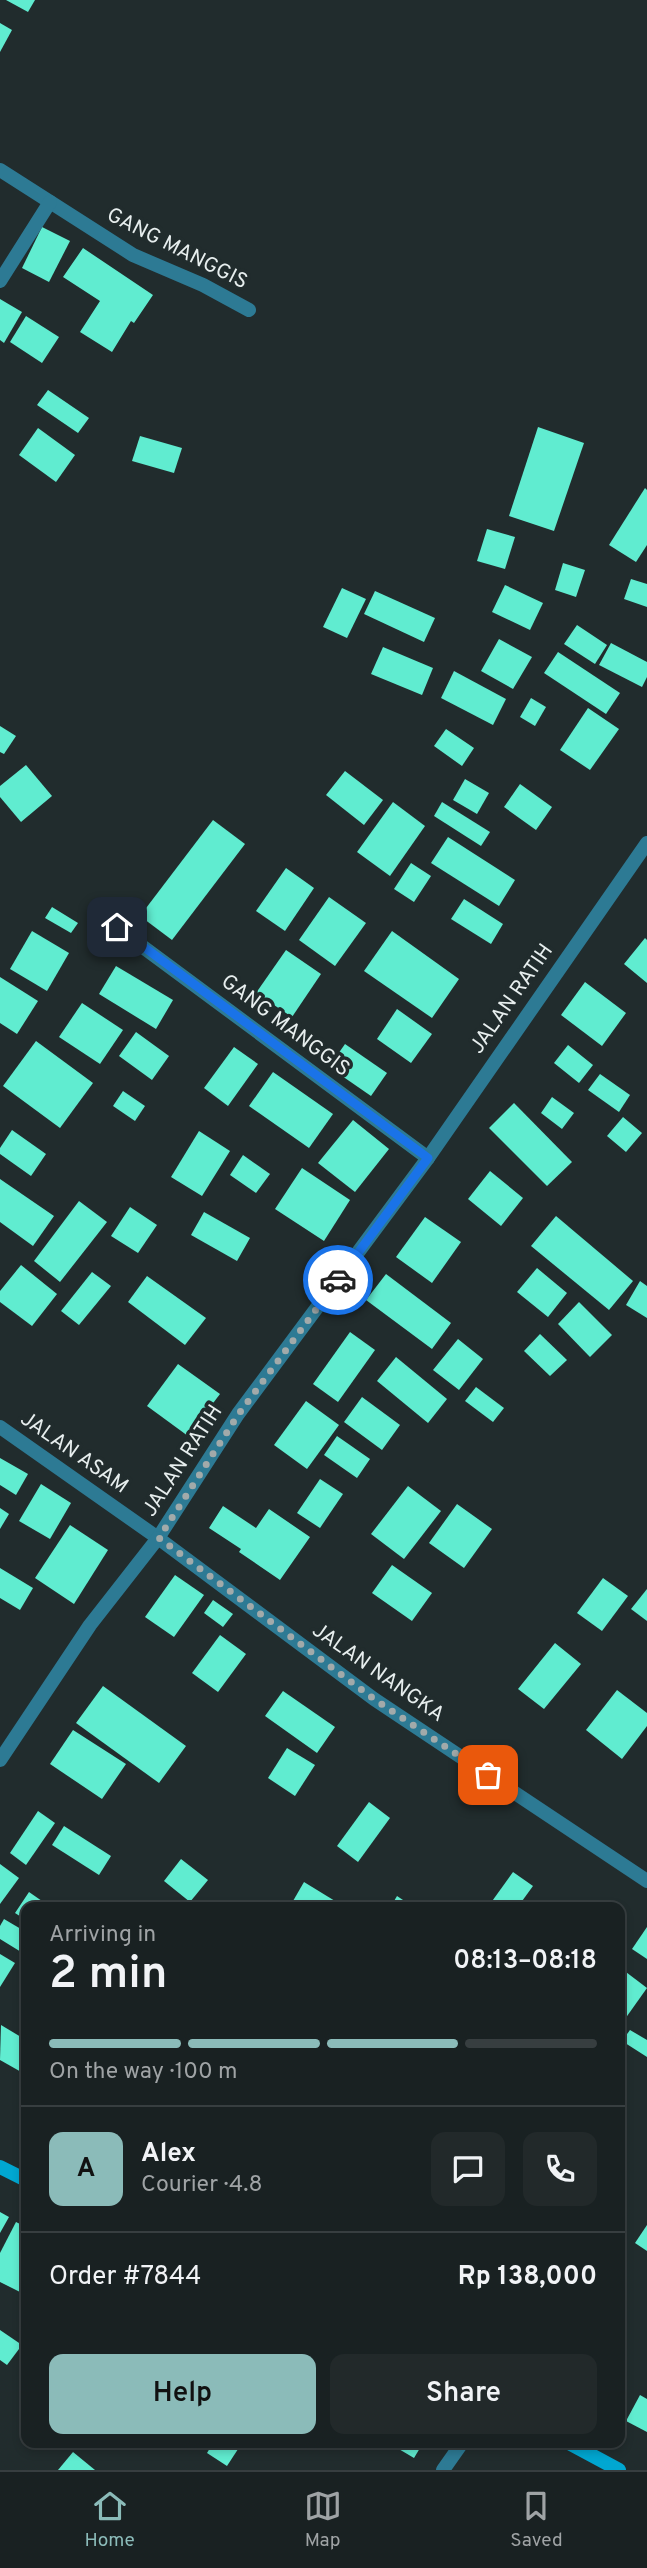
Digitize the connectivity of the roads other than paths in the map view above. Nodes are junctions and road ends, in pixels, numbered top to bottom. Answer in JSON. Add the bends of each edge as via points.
{"nodes":[{"id":1,"x":0,"y":170,"type":"edge"},
{"id":2,"x":50,"y":202,"type":"junction"},
{"id":3,"x":0,"y":282,"type":"edge"},
{"id":4,"x":249,"y":310,"type":"dead end"},
{"id":5,"x":647,"y":843,"type":"edge"},
{"id":6,"x":117,"y":927,"type":"dead end"},
{"id":7,"x":428,"y":1158,"type":"junction"},
{"id":8,"x":0,"y":1427,"type":"edge"},
{"id":9,"x":159,"y":1538,"type":"junction"},
{"id":10,"x":0,"y":1760,"type":"edge"},
{"id":11,"x":647,"y":1881,"type":"edge"},
{"id":12,"x":0,"y":2167,"type":"edge"},
{"id":13,"x":21,"y":2178,"type":"edge"},
{"id":14,"x":458,"y":2448,"type":"edge"},
{"id":15,"x":578,"y":2448,"type":"edge"},
{"id":16,"x":443,"y":2470,"type":"edge"},
{"id":17,"x":620,"y":2470,"type":"edge"}],
"edges":[{"from":1,"to":2,"type":"street","name":"GANG MANGGIS"},
{"from":2,"to":3,"type":"street"},
{"from":2,"to":4,"type":"street","name":"GANG MANGGIS","via":[[133,255]]},
{"from":5,"to":7,"type":"street","name":"JALAN RATIH"},
{"from":6,"to":7,"type":"street","name":"GANG MANGGIS"},
{"from":7,"to":9,"type":"street","name":"JALAN RATIH","via":[[238,1415]]},
{"from":8,"to":9,"type":"street","name":"JALAN ASAM"},
{"from":9,"to":10,"type":"street","name":"JALAN RATIH","via":[[90,1625]]},
{"from":9,"to":11,"type":"street","name":"JALAN NANGKA","via":[[374,1699]]},
{"from":12,"to":13,"type":"main road"},
{"from":14,"to":16,"type":"street"},
{"from":15,"to":17,"type":"main road"}]}
